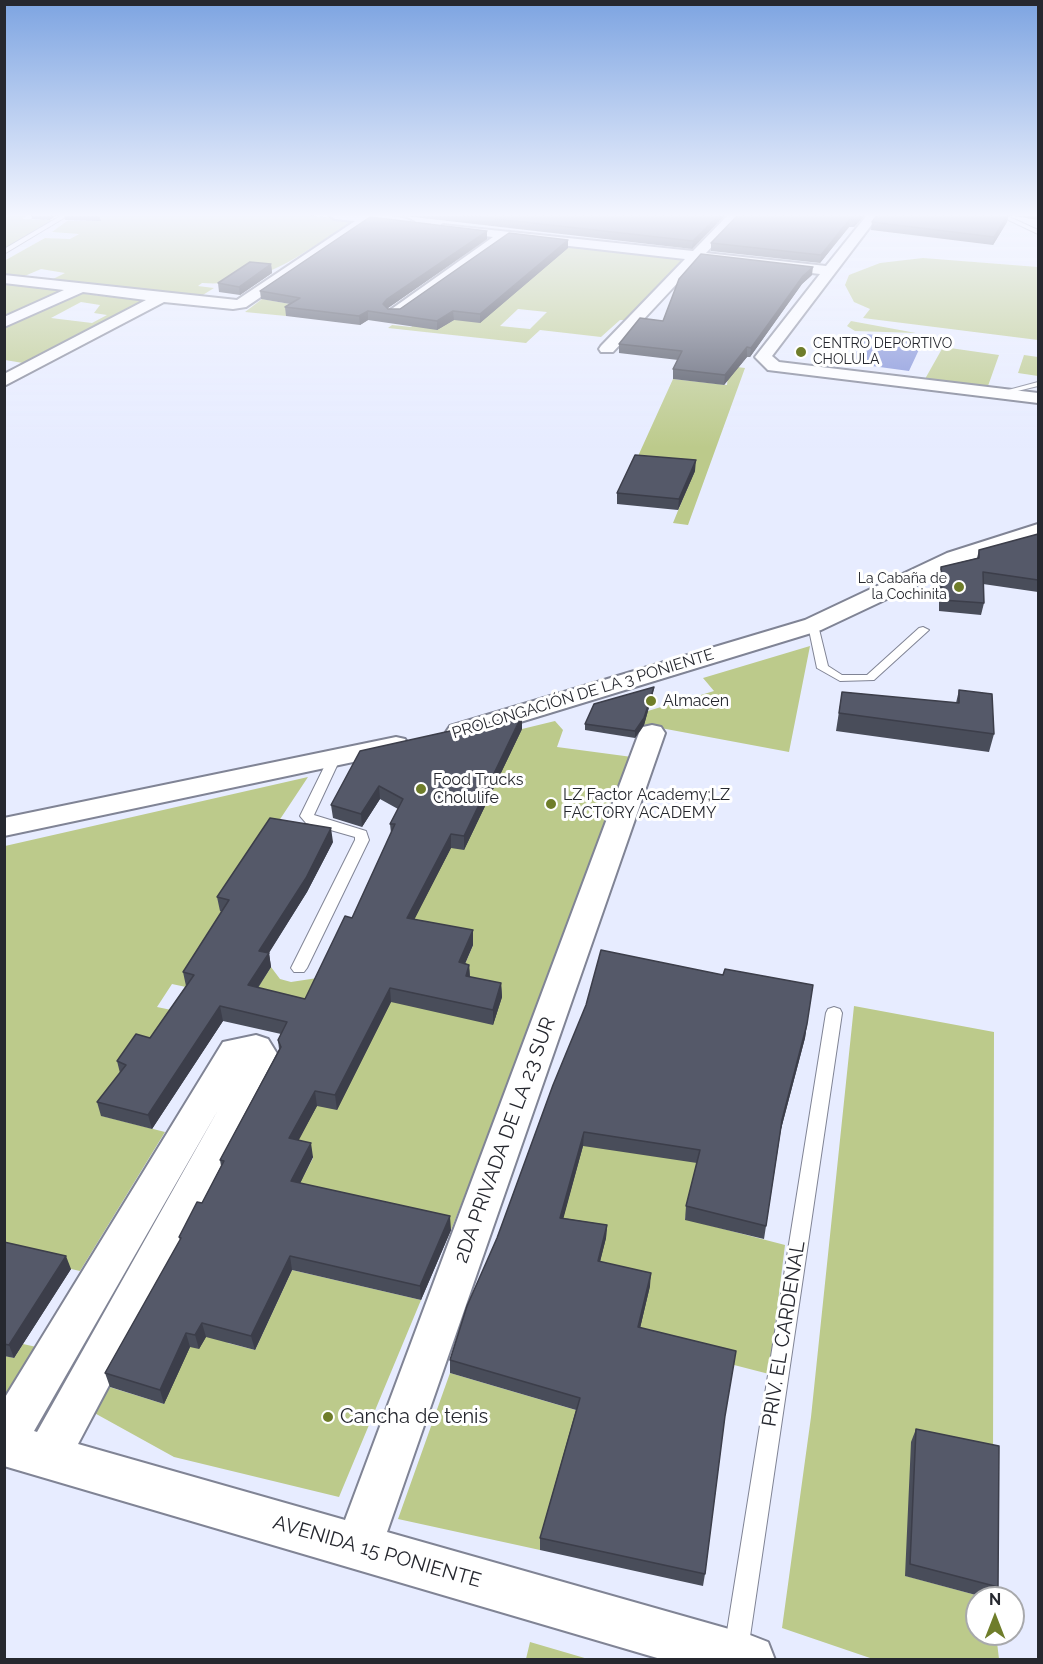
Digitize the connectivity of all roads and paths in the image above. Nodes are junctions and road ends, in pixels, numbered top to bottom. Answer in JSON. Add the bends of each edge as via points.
{"nodes":[{"id":1,"x":71,"y":293,"type":"edge"},
{"id":2,"x":112,"y":293,"type":"edge"},
{"id":3,"x":258,"y":293,"type":"edge"},
{"id":4,"x":423,"y":293,"type":"edge"},
{"id":5,"x":659,"y":293,"type":"edge"},
{"id":6,"x":812,"y":293,"type":"edge"},
{"id":7,"x":160,"y":298,"type":"junction"},
{"id":8,"x":394,"y":313,"type":"edge"},
{"id":9,"x":4,"y":323,"type":"edge"},
{"id":10,"x":607,"y":349,"type":"dead end"},
{"id":11,"x":4,"y":381,"type":"edge"},
{"id":12,"x":1038,"y":384,"type":"edge"},
{"id":13,"x":1001,"y":393,"type":"junction"},
{"id":14,"x":1038,"y":398,"type":"edge"},
{"id":15,"x":1038,"y":530,"type":"edge"},
{"id":16,"x":813,"y":625,"type":"junction"},
{"id":17,"x":923,"y":630,"type":"dead end"},
{"id":18,"x":652,"y":733,"type":"dead end"},
{"id":19,"x":335,"y":757,"type":"junction"},
{"id":20,"x":4,"y":827,"type":"edge"},
{"id":21,"x":299,"y":968,"type":"dead end"},
{"id":22,"x":834,"y":1013,"type":"dead end"},
{"id":23,"x":62,"y":1344,"type":"junction"},
{"id":24,"x":102,"y":1356,"type":"junction"},
{"id":25,"x":19,"y":1447,"type":"edge"},
{"id":26,"x":358,"y":1547,"type":"junction"},
{"id":27,"x":742,"y":1657,"type":"edge"}],
"edges":[{"from":1,"to":9,"type":"street"},
{"from":2,"to":7,"type":"street"},
{"from":3,"to":7,"type":"street","via":[[241,304],[221,306]]},
{"from":4,"to":8,"type":"street"},
{"from":5,"to":10,"type":"street"},
{"from":6,"to":13,"type":"street","via":[[763,357],[774,366]]},
{"from":7,"to":11,"type":"street"},
{"from":12,"to":13,"type":"lane"},
{"from":13,"to":14,"type":"street"},
{"from":15,"to":16,"type":"street","name":"PROLONGACIÓN DE LA 3 PONIENTE","via":[[955,558]]},
{"from":16,"to":17,"type":"lane","via":[[823,668],[840,678],[870,678]]},
{"from":16,"to":19,"type":"street","name":"PROLONGACIÓN DE LA 3 PONIENTE","via":[[463,731]]},
{"from":18,"to":26,"type":"street","name":"2DA PRIVADA DE LA 23 SUR"},
{"from":19,"to":20,"type":"street","name":"PROLONGACIÓN DE LA 3 PONIENTE"},
{"from":19,"to":21,"type":"lane","via":[[307,816],[361,834],[362,840]]},
{"from":22,"to":27,"type":"lane","name":"PRIV. EL CARDENAL"},
{"from":23,"to":24,"type":"street"},
{"from":23,"to":24,"type":"street","via":[[180,1176]]},
{"from":23,"to":25,"type":"street"},
{"from":24,"to":25,"type":"street"},
{"from":25,"to":26,"type":"street","name":"AVENIDA 15 PONIENTE"},
{"from":26,"to":27,"type":"street","name":"AVENIDA 15 PONIENTE"}]}
